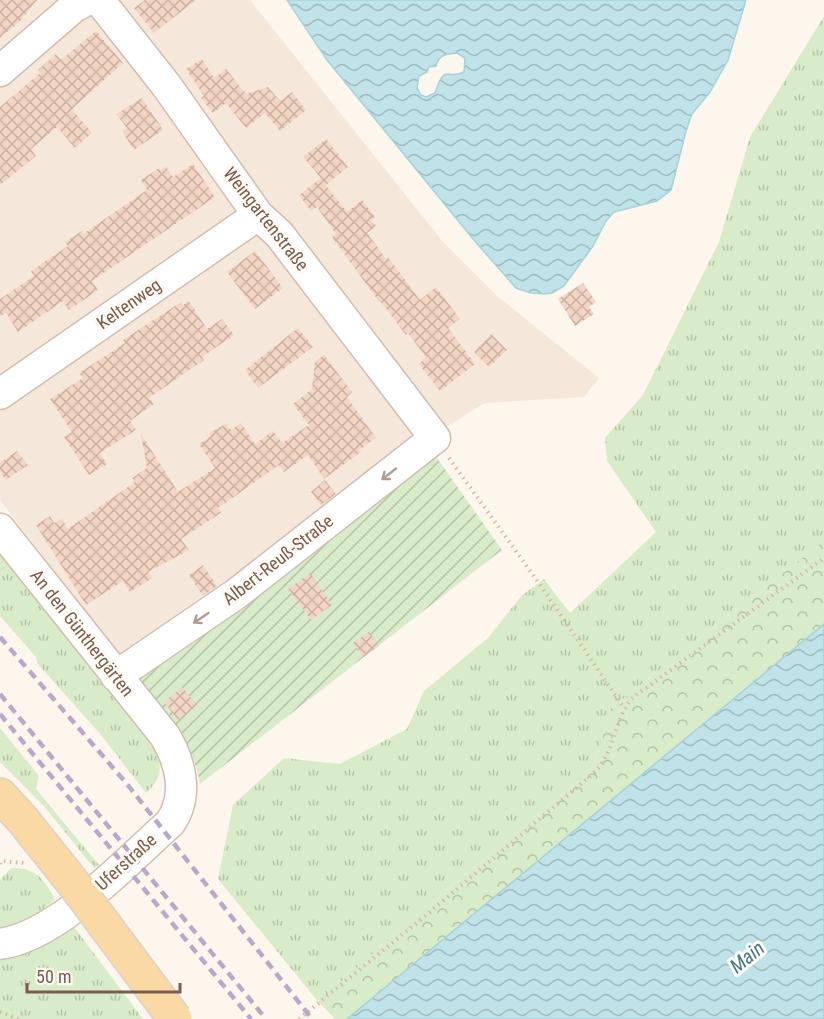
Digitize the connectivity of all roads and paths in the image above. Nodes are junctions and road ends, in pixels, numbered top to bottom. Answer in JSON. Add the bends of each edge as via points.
{"nodes":[{"id":1,"x":99,"y":5,"type":"edge"},
{"id":2,"x":0,"y":71,"type":"edge"},
{"id":3,"x":258,"y":215,"type":"junction"},
{"id":4,"x":0,"y":394,"type":"edge"},
{"id":5,"x":435,"y":438,"type":"junction"},
{"id":6,"x":0,"y":529,"type":"edge"},
{"id":7,"x":824,"y":558,"type":"edge"},
{"id":8,"x":116,"y":676,"type":"junction"},
{"id":9,"x":624,"y":708,"type":"junction"},
{"id":10,"x":165,"y":736,"type":"joint"},
{"id":11,"x":0,"y":795,"type":"edge"},
{"id":12,"x":0,"y":944,"type":"edge"},
{"id":13,"x":0,"y":1012,"type":"edge"},
{"id":14,"x":19,"y":1019,"type":"edge"},
{"id":15,"x":175,"y":1019,"type":"edge"},
{"id":16,"x":300,"y":1019,"type":"edge"}],
"edges":[{"from":1,"to":2,"type":"street","via":[[74,7]]},
{"from":1,"to":3,"type":"street","name":"Weingartenstraße","via":[[166,85]]},
{"from":3,"to":4,"type":"street","name":"Keltenweg"},
{"from":3,"to":5,"type":"street","name":"Weingartenstraße","via":[[279,234]]},
{"from":5,"to":8,"type":"street","name":"Albert-Reuß-Straße","one_way":true,"via":[[236,594]]},
{"from":5,"to":9,"type":"path"},
{"from":6,"to":8,"type":"street","name":"An den Günthergärten"},
{"from":7,"to":9,"type":"path","via":[[642,690]]},
{"from":8,"to":10,"type":"street","name":"An den Günthergärten"},
{"from":9,"to":16,"type":"path","via":[[609,753],[594,773]]},
{"from":10,"to":12,"type":"street","name":"Uferstraße","via":[[180,770],[181,786],[180,802],[170,823],[58,920],[32,935]]},
{"from":11,"to":15,"type":"main road","bridge":true,"via":[[74,884]]},
{"from":13,"to":14,"type":"path"}]}
